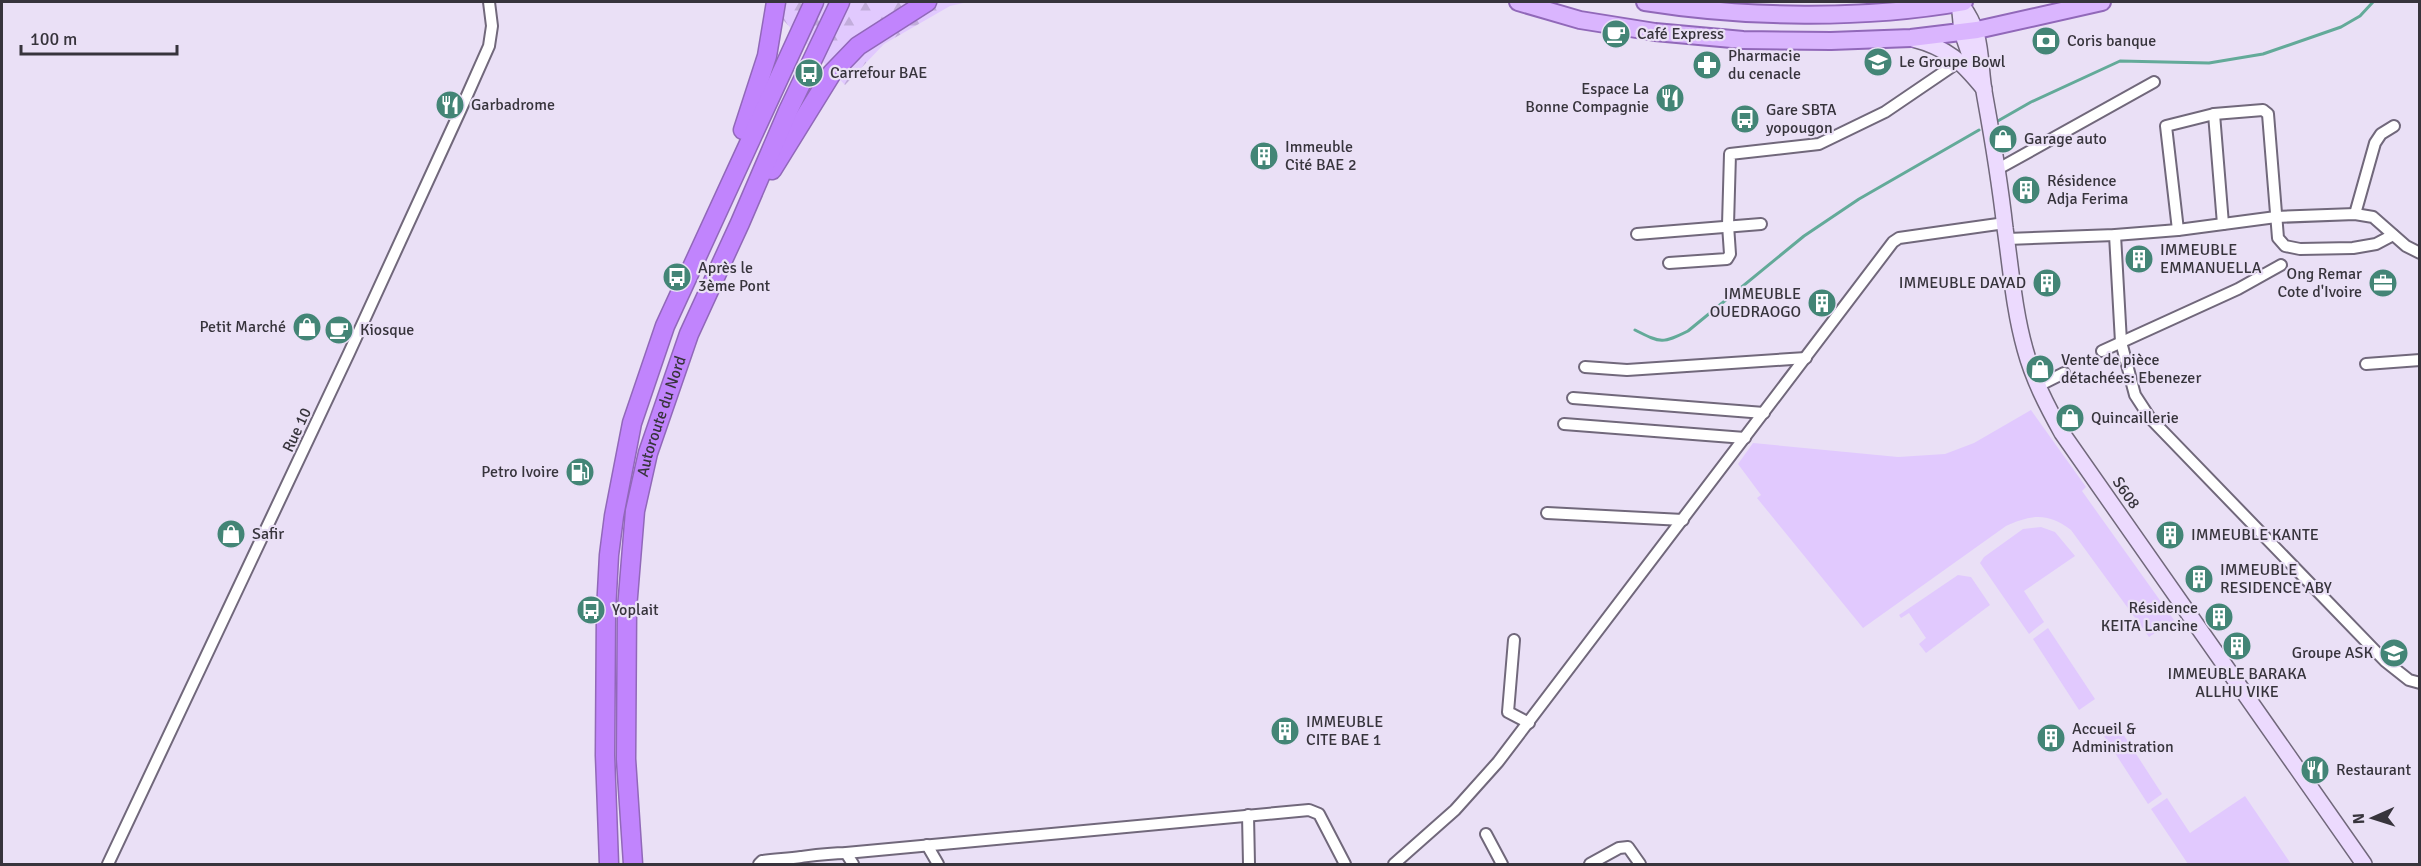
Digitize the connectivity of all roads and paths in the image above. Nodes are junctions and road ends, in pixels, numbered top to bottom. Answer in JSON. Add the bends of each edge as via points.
{"nodes":[{"id":1,"x":489,"y":2,"type":"edge"},
{"id":2,"x":776,"y":2,"type":"edge"},
{"id":3,"x":814,"y":2,"type":"edge"},
{"id":4,"x":840,"y":2,"type":"edge"},
{"id":5,"x":927,"y":2,"type":"edge"},
{"id":6,"x":1518,"y":2,"type":"edge"},
{"id":7,"x":1645,"y":2,"type":"edge"},
{"id":8,"x":1961,"y":2,"type":"edge"},
{"id":9,"x":2102,"y":2,"type":"edge"},
{"id":10,"x":1969,"y":31,"type":"junction"},
{"id":11,"x":1911,"y":38,"type":"junction"},
{"id":12,"x":1960,"y":61,"type":"junction"},
{"id":13,"x":2154,"y":82,"type":"dead end"},
{"id":14,"x":1984,"y":89,"type":"junction"},
{"id":15,"x":2214,"y":114,"type":"junction"},
{"id":16,"x":2394,"y":126,"type":"dead end"},
{"id":17,"x":1998,"y":169,"type":"junction"},
{"id":18,"x":720,"y":204,"type":"junction"},
{"id":19,"x":2355,"y":214,"type":"junction"},
{"id":20,"x":2276,"y":217,"type":"junction"},
{"id":21,"x":740,"y":223,"type":"junction"},
{"id":22,"x":2005,"y":223,"type":"junction"},
{"id":23,"x":1761,"y":224,"type":"dead end"},
{"id":24,"x":2223,"y":224,"type":"junction"},
{"id":25,"x":1728,"y":225,"type":"junction"},
{"id":26,"x":2178,"y":230,"type":"junction"},
{"id":27,"x":1637,"y":234,"type":"dead end"},
{"id":28,"x":2115,"y":235,"type":"junction"},
{"id":29,"x":2392,"y":235,"type":"junction"},
{"id":30,"x":2007,"y":239,"type":"junction"},
{"id":31,"x":2420,"y":253,"type":"edge"},
{"id":32,"x":1669,"y":263,"type":"dead end"},
{"id":33,"x":2280,"y":265,"type":"dead end"},
{"id":34,"x":2121,"y":342,"type":"junction"},
{"id":35,"x":2102,"y":351,"type":"dead end"},
{"id":36,"x":1806,"y":357,"type":"junction"},
{"id":37,"x":2420,"y":360,"type":"edge"},
{"id":38,"x":2366,"y":364,"type":"dead end"},
{"id":39,"x":1585,"y":367,"type":"dead end"},
{"id":40,"x":2064,"y":373,"type":"dead end"},
{"id":41,"x":2038,"y":386,"type":"junction"},
{"id":42,"x":1573,"y":398,"type":"dead end"},
{"id":43,"x":1764,"y":413,"type":"junction"},
{"id":44,"x":1564,"y":424,"type":"dead end"},
{"id":45,"x":1745,"y":438,"type":"junction"},
{"id":46,"x":1547,"y":513,"type":"dead end"},
{"id":47,"x":1683,"y":520,"type":"junction"},
{"id":48,"x":1514,"y":640,"type":"dead end"},
{"id":49,"x":2420,"y":683,"type":"edge"},
{"id":50,"x":1529,"y":723,"type":"junction"},
{"id":51,"x":1248,"y":815,"type":"junction"},
{"id":52,"x":1486,"y":834,"type":"dead end"},
{"id":53,"x":927,"y":845,"type":"junction"},
{"id":54,"x":846,"y":853,"type":"junction"},
{"id":55,"x":108,"y":864,"type":"edge"},
{"id":56,"x":609,"y":864,"type":"edge"},
{"id":57,"x":633,"y":864,"type":"edge"},
{"id":58,"x":759,"y":864,"type":"edge"},
{"id":59,"x":854,"y":864,"type":"edge"},
{"id":60,"x":938,"y":864,"type":"edge"},
{"id":61,"x":1249,"y":864,"type":"edge"},
{"id":62,"x":1345,"y":864,"type":"edge"},
{"id":63,"x":1394,"y":864,"type":"edge"},
{"id":64,"x":1502,"y":864,"type":"edge"},
{"id":65,"x":1590,"y":864,"type":"edge"},
{"id":66,"x":1640,"y":864,"type":"edge"},
{"id":67,"x":2364,"y":864,"type":"edge"}],
"edges":[{"from":1,"to":55,"type":"street","name":"Rue 10","via":[[489,46],[462,109]]},
{"from":2,"to":18,"type":"highway","via":[[767,56]]},
{"from":3,"to":18,"type":"highway","name":"Autoroute du Nord"},
{"from":4,"to":21,"type":"highway","name":"Autoroute du Nord"},
{"from":5,"to":21,"type":"highway","via":[[858,46],[832,73]]},
{"from":6,"to":11,"type":"main road","via":[[1580,20],[1666,33],[1743,40]]},
{"from":7,"to":8,"type":"main road","via":[[1750,12],[1836,14]]},
{"from":8,"to":10,"type":"street","name":"S608","via":[[1970,15]]},
{"from":9,"to":10,"type":"main road"},
{"from":10,"to":11,"type":"main road"},
{"from":10,"to":14,"type":"street","name":"S608","via":[[1980,44]]},
{"from":11,"to":12,"type":"street","via":[[1932,44]]},
{"from":12,"to":14,"type":"street"},
{"from":12,"to":25,"type":"street","via":[[1886,112],[1819,144],[1730,154]]},
{"from":13,"to":17,"type":"street"},
{"from":14,"to":17,"type":"street","name":"S608"},
{"from":15,"to":20,"type":"street","via":[[2267,111]]},
{"from":15,"to":24,"type":"street"},
{"from":15,"to":26,"type":"street","via":[[2165,128]]},
{"from":16,"to":19,"type":"street","via":[[2374,143]]},
{"from":17,"to":22,"type":"street","name":"S608"},
{"from":18,"to":56,"type":"highway","name":"Autoroute du Nord","via":[[665,326],[649,372],[632,423],[614,516],[606,611]]},
{"from":19,"to":20,"type":"street"},
{"from":19,"to":29,"type":"street","via":[[2373,217]]},
{"from":20,"to":24,"type":"street"},
{"from":20,"to":29,"type":"street","via":[[2278,238],[2284,246],[2300,249],[2353,248],[2376,244]]},
{"from":21,"to":57,"type":"highway","name":"Autoroute du Nord","via":[[673,375],[648,453],[635,511],[627,609],[626,759]]},
{"from":22,"to":30,"type":"street","name":"S608"},
{"from":22,"to":36,"type":"street","via":[[1896,240]]},
{"from":23,"to":25,"type":"street"},
{"from":24,"to":26,"type":"street"},
{"from":25,"to":27,"type":"street"},
{"from":25,"to":32,"type":"street","via":[[1730,254],[1726,259]]},
{"from":26,"to":28,"type":"street"},
{"from":28,"to":30,"type":"street"},
{"from":28,"to":34,"type":"street"},
{"from":29,"to":31,"type":"street"},
{"from":30,"to":41,"type":"street","name":"S608","via":[[2016,312]]},
{"from":33,"to":34,"type":"street","via":[[2238,289]]},
{"from":34,"to":35,"type":"street"},
{"from":34,"to":49,"type":"street","via":[[2135,395],[2150,418],[2385,661],[2409,680]]},
{"from":36,"to":39,"type":"street","via":[[1627,370]]},
{"from":36,"to":43,"type":"street"},
{"from":37,"to":38,"type":"street"},
{"from":40,"to":41,"type":"street"},
{"from":41,"to":67,"type":"street","name":"S608","via":[[2062,433]]},
{"from":42,"to":43,"type":"street"},
{"from":43,"to":45,"type":"street"},
{"from":44,"to":45,"type":"street"},
{"from":45,"to":47,"type":"street"},
{"from":46,"to":47,"type":"street"},
{"from":47,"to":50,"type":"street"},
{"from":48,"to":50,"type":"street","via":[[1508,712]]},
{"from":50,"to":63,"type":"street","via":[[1455,810]]},
{"from":51,"to":53,"type":"street"},
{"from":51,"to":61,"type":"street"},
{"from":51,"to":62,"type":"street","via":[[1316,811]]},
{"from":52,"to":64,"type":"street"},
{"from":53,"to":54,"type":"street"},
{"from":53,"to":60,"type":"street"},
{"from":54,"to":58,"type":"street","via":[[776,858]]},
{"from":54,"to":59,"type":"street"},
{"from":65,"to":66,"type":"street","via":[[1628,847]]}]}
